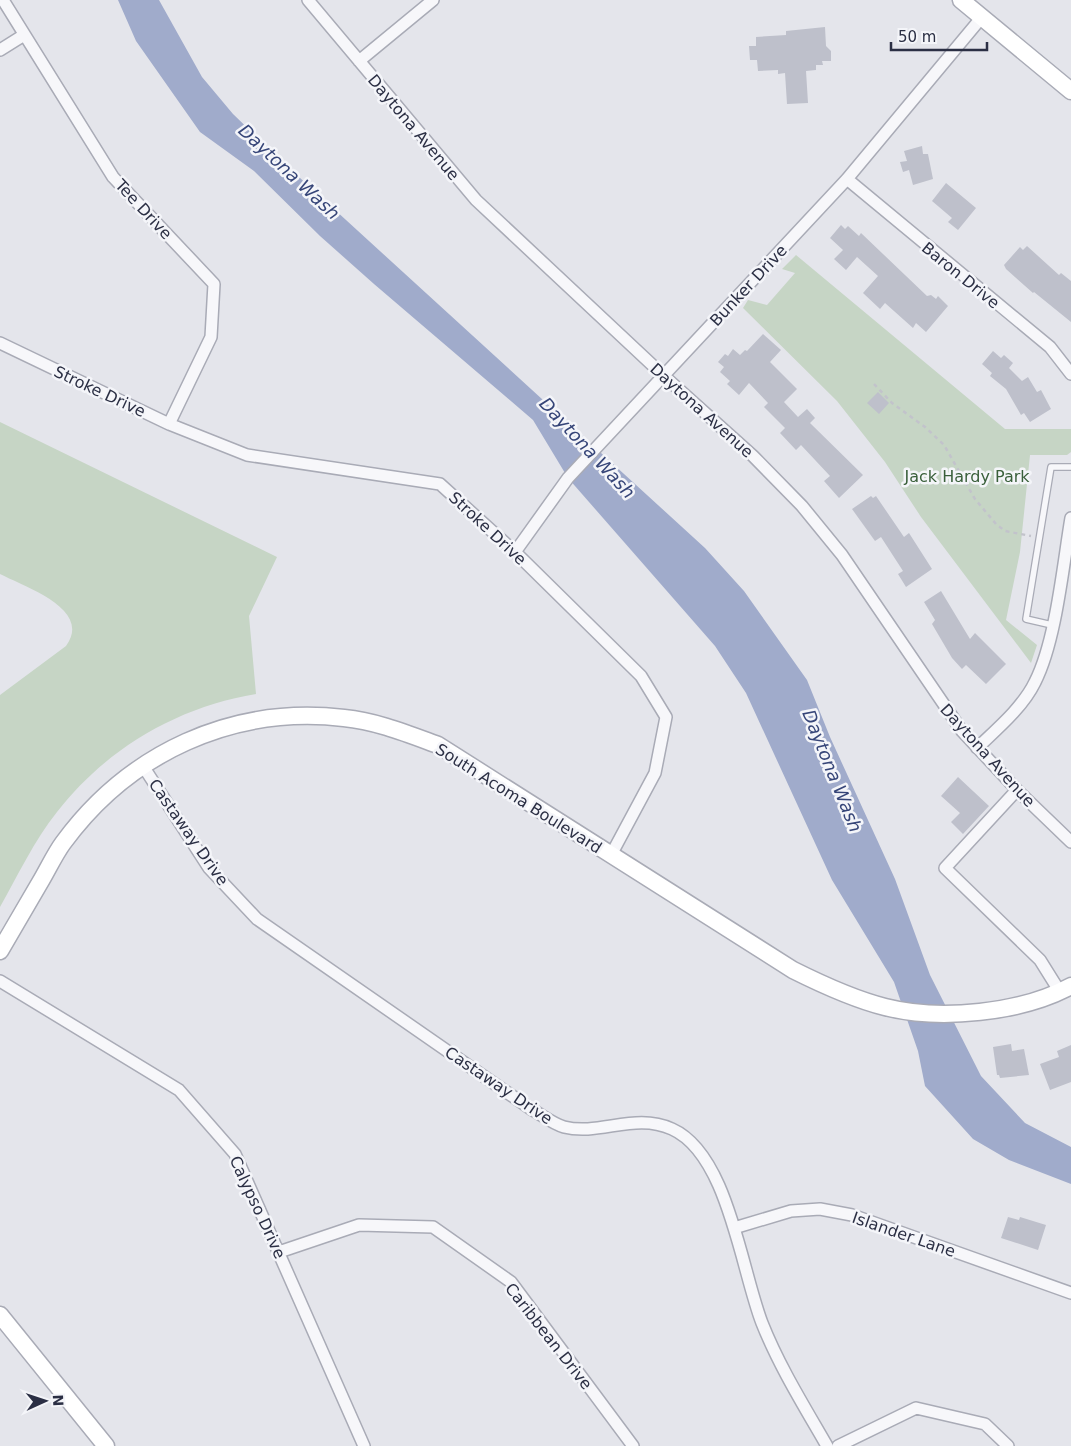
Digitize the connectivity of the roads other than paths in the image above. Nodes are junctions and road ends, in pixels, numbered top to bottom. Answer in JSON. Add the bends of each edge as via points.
{"nodes":[{"id":1,"x":3,"y":0,"type":"edge"},
{"id":2,"x":308,"y":0,"type":"edge"},
{"id":3,"x":433,"y":0,"type":"edge"},
{"id":4,"x":961,"y":0,"type":"edge"},
{"id":5,"x":982,"y":17,"type":"junction"},
{"id":6,"x":24,"y":35,"type":"junction"},
{"id":7,"x":0,"y":50,"type":"edge"},
{"id":8,"x":359,"y":61,"type":"junction"},
{"id":9,"x":1071,"y":90,"type":"edge"},
{"id":10,"x":847,"y":179,"type":"junction"},
{"id":11,"x":0,"y":343,"type":"edge"},
{"id":12,"x":1071,"y":374,"type":"edge"},
{"id":13,"x":664,"y":376,"type":"junction"},
{"id":14,"x":169,"y":424,"type":"junction"},
{"id":15,"x":1071,"y":467,"type":"edge"},
{"id":16,"x":1071,"y":518,"type":"edge"},
{"id":17,"x":515,"y":552,"type":"junction"},
{"id":18,"x":1052,"y":625,"type":"junction"},
{"id":19,"x":977,"y":748,"type":"junction"},
{"id":20,"x":143,"y":766,"type":"junction"},
{"id":21,"x":1017,"y":790,"type":"junction"},
{"id":22,"x":1071,"y":842,"type":"edge"},
{"id":23,"x":611,"y":855,"type":"junction"},
{"id":24,"x":0,"y":951,"type":"edge"},
{"id":25,"x":0,"y":981,"type":"edge"},
{"id":26,"x":1066,"y":989,"type":"edge"},
{"id":27,"x":734,"y":1228,"type":"junction"},
{"id":28,"x":279,"y":1252,"type":"junction"},
{"id":29,"x":1071,"y":1294,"type":"edge"},
{"id":30,"x":0,"y":1315,"type":"edge"},
{"id":31,"x":106,"y":1446,"type":"edge"},
{"id":32,"x":364,"y":1446,"type":"edge"},
{"id":33,"x":633,"y":1446,"type":"edge"},
{"id":34,"x":827,"y":1446,"type":"edge"},
{"id":35,"x":838,"y":1446,"type":"edge"},
{"id":36,"x":1008,"y":1446,"type":"edge"}],
"edges":[{"from":1,"to":6,"type":"street","name":"Tee Drive"},
{"from":2,"to":8,"type":"street","name":"Daytona Avenue"},
{"from":3,"to":8,"type":"street"},
{"from":4,"to":5,"type":"main road"},
{"from":5,"to":9,"type":"main road"},
{"from":5,"to":10,"type":"street","name":"Bunker Drive"},
{"from":6,"to":7,"type":"street"},
{"from":6,"to":14,"type":"street","name":"Tee Drive","via":[[114,177],[214,284],[211,337]]},
{"from":8,"to":13,"type":"street","name":"Daytona Avenue","via":[[476,200]]},
{"from":10,"to":12,"type":"street","name":"Baron Drive","via":[[1050,347]]},
{"from":10,"to":13,"type":"street","name":"Bunker Drive"},
{"from":11,"to":14,"type":"street","name":"Stroke Drive"},
{"from":13,"to":17,"type":"street","name":"Bunker Drive","via":[[568,478]]},
{"from":13,"to":19,"type":"street","name":"Daytona Avenue","via":[[753,456],[820,527],[842,554],[947,711]]},
{"from":14,"to":17,"type":"street","name":"Stroke Drive","via":[[247,455],[440,484]]},
{"from":15,"to":18,"type":"lane","via":[[1051,467],[1026,619]]},
{"from":16,"to":18,"type":"street"},
{"from":17,"to":23,"type":"street","name":"Stroke Drive","via":[[641,676],[666,717],[655,773]]},
{"from":18,"to":19,"type":"street","via":[[1035,682],[1021,703]]},
{"from":19,"to":21,"type":"street","name":"Daytona Avenue"},
{"from":20,"to":23,"type":"main road","name":"South Acoma Boulevard","via":[[207,732],[250,720],[294,716],[344,718],[393,729],[438,745]]},
{"from":20,"to":24,"type":"main road","name":"South Acoma Boulevard","via":[[113,787],[62,844]]},
{"from":20,"to":27,"type":"street","name":"Castaway Drive","via":[[210,868],[256,920],[552,1121],[579,1129],[622,1122],[648,1122],[672,1128],[691,1140],[708,1163]]},
{"from":21,"to":22,"type":"street","name":"Daytona Avenue"},
{"from":21,"to":26,"type":"street","via":[[945,868]]},
{"from":23,"to":26,"type":"main road","name":"South Acoma Boulevard","via":[[794,970],[842,993],[886,1007],[931,1013],[966,1013],[1030,1002]]},
{"from":25,"to":28,"type":"street","name":"Calypso Drive","via":[[178,1090],[236,1154]]},
{"from":27,"to":29,"type":"street","name":"Islander Lane","via":[[791,1211],[820,1209],[852,1215]]},
{"from":27,"to":34,"type":"street","name":"Castaway Drive","via":[[762,1322],[780,1363]]},
{"from":28,"to":32,"type":"street","name":"Calypso Drive"},
{"from":28,"to":33,"type":"street","name":"Caribbean Drive","via":[[360,1225],[433,1227],[510,1282]]},
{"from":30,"to":31,"type":"main road"},
{"from":35,"to":36,"type":"street","via":[[916,1408],[985,1424]]}]}
